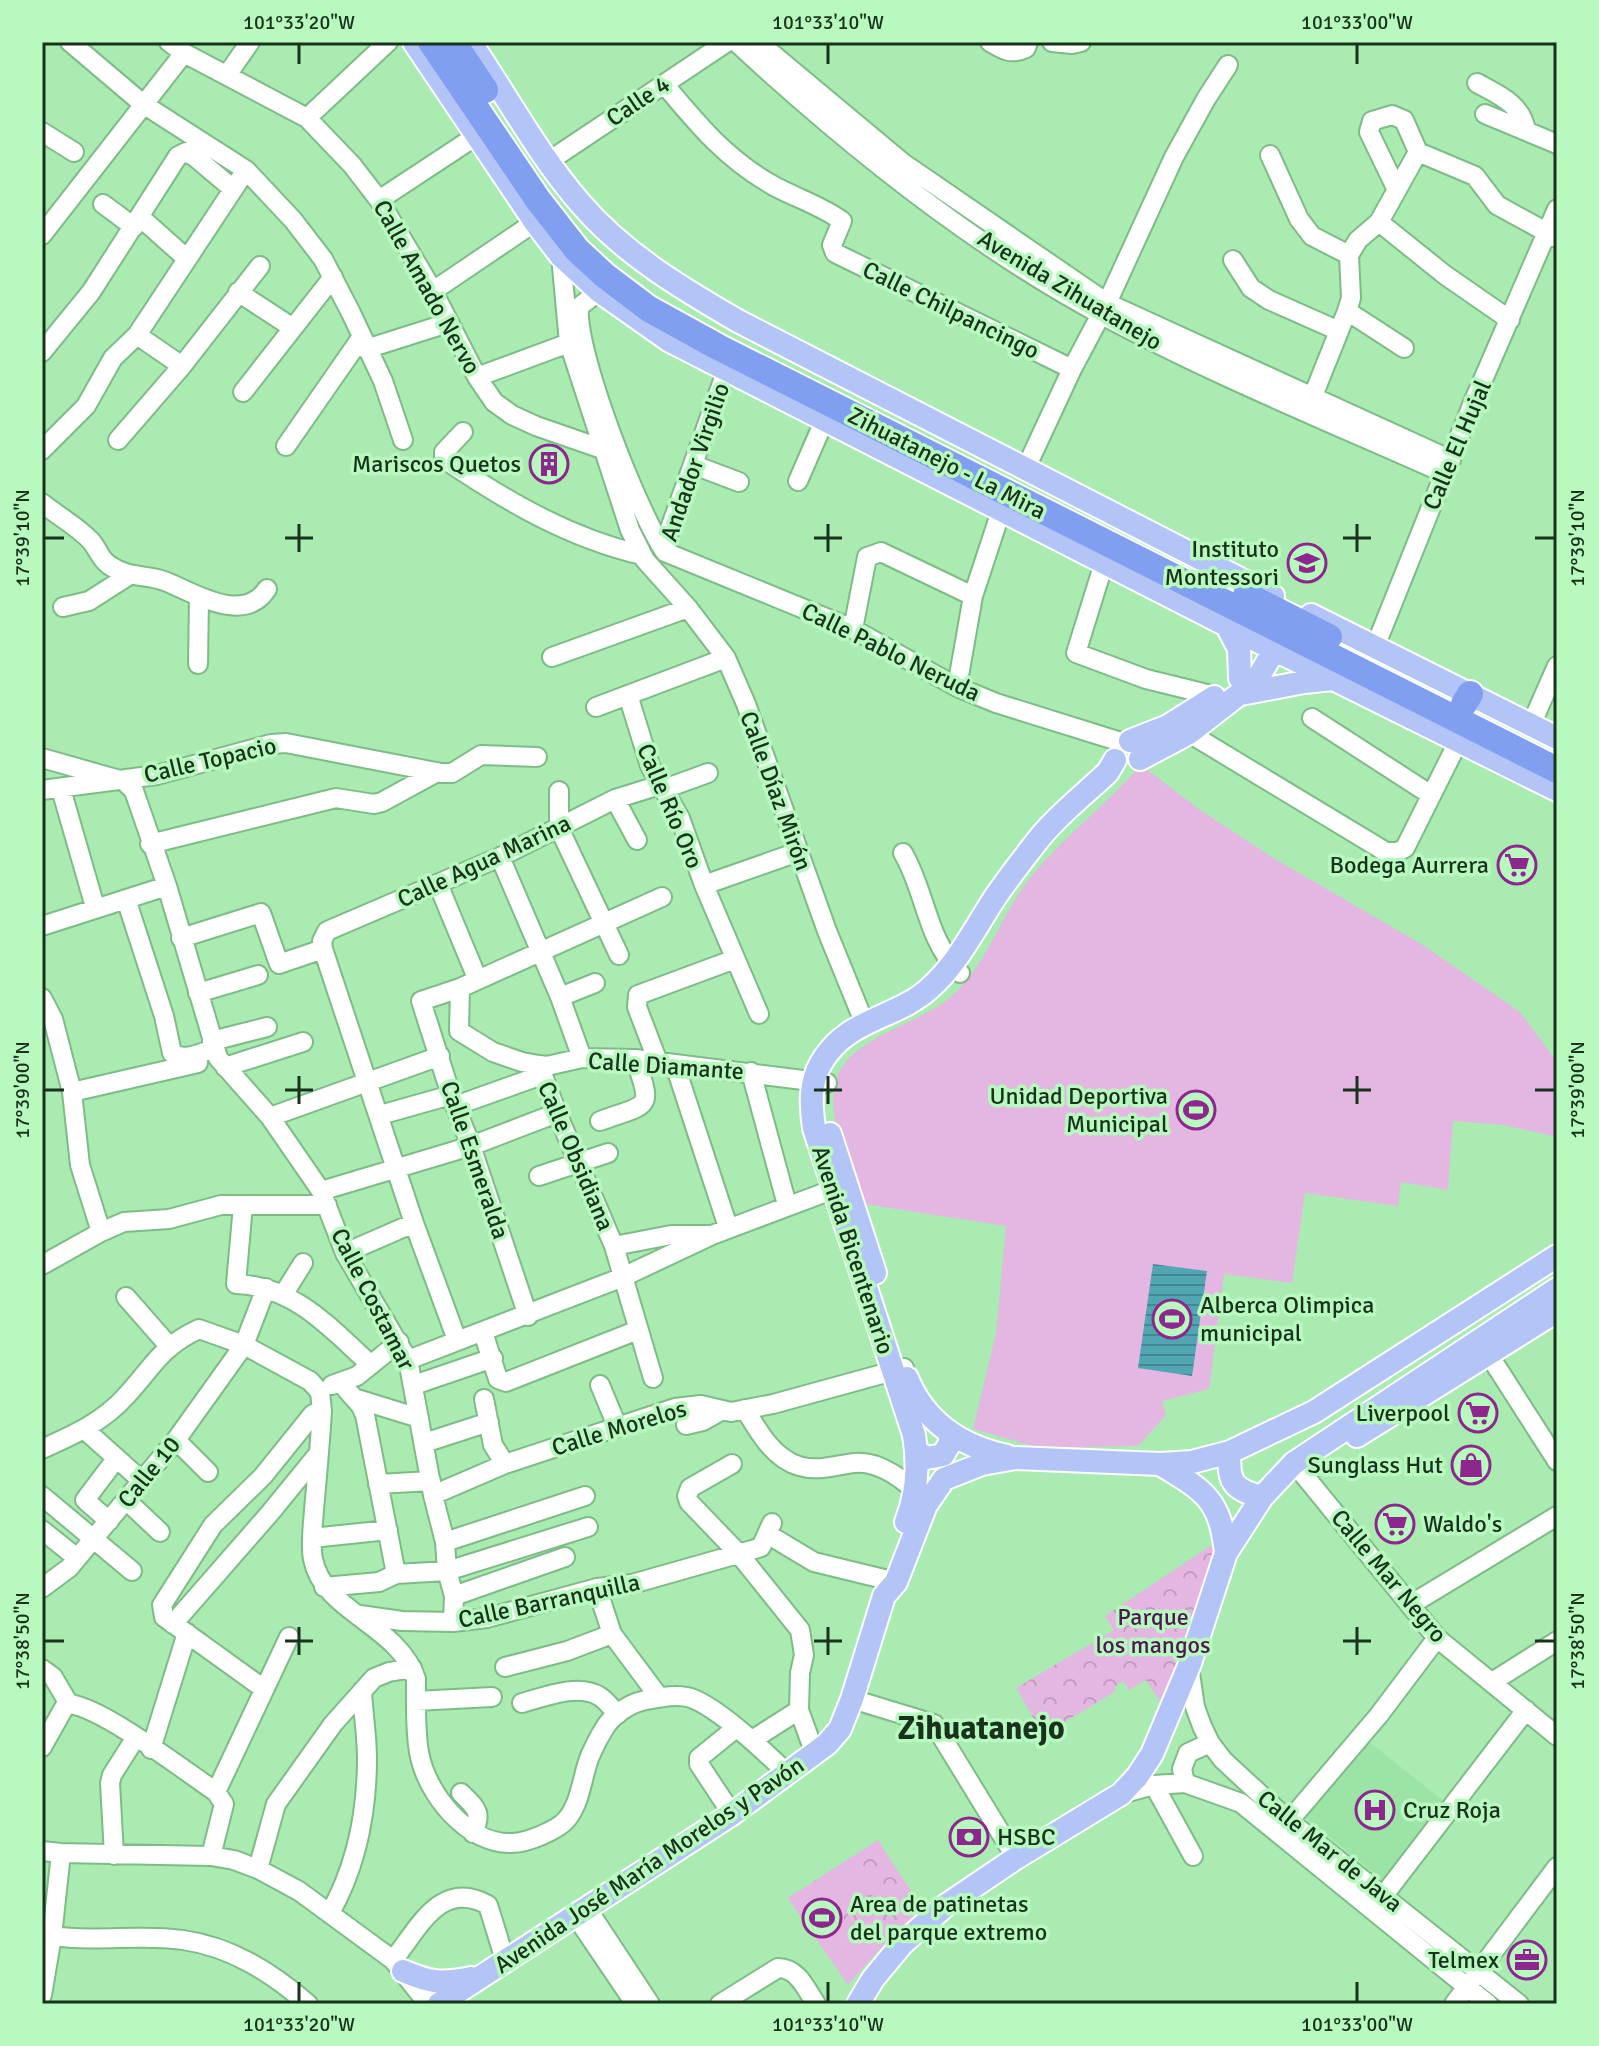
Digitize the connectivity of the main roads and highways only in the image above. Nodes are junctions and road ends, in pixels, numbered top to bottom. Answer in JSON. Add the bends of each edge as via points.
{"nodes":[{"id":1,"x":414,"y":42,"type":"edge"},
{"id":2,"x":431,"y":42,"type":"edge"},
{"id":3,"x":464,"y":45,"type":"edge"},
{"id":4,"x":999,"y":499,"type":"junction"},
{"id":5,"x":1034,"y":527,"type":"joint"},
{"id":6,"x":1226,"y":624,"type":"junction"},
{"id":7,"x":1280,"y":624,"type":"junction"},
{"id":8,"x":1360,"y":668,"type":"junction"},
{"id":9,"x":1240,"y":686,"type":"junction"},
{"id":10,"x":1467,"y":699,"type":"junction"},
{"id":11,"x":1557,"y":738,"type":"edge"},
{"id":12,"x":1557,"y":752,"type":"edge"},
{"id":13,"x":1127,"y":754,"type":"junction"},
{"id":14,"x":1557,"y":770,"type":"edge"},
{"id":15,"x":1557,"y":790,"type":"edge"},
{"id":16,"x":956,"y":969,"type":"junction"},
{"id":17,"x":820,"y":1082,"type":"junction"},
{"id":18,"x":1557,"y":1256,"type":"edge"},
{"id":19,"x":1557,"y":1274,"type":"edge"},
{"id":20,"x":1557,"y":1289,"type":"edge"},
{"id":21,"x":1557,"y":1311,"type":"edge"},
{"id":22,"x":897,"y":1370,"type":"junction"},
{"id":23,"x":943,"y":1429,"type":"junction"},
{"id":24,"x":1257,"y":1441,"type":"junction"},
{"id":25,"x":915,"y":1444,"type":"junction"},
{"id":26,"x":1230,"y":1452,"type":"junction"},
{"id":27,"x":1016,"y":1458,"type":"junction"},
{"id":28,"x":1160,"y":1464,"type":"junction"},
{"id":29,"x":1298,"y":1467,"type":"junction"},
{"id":30,"x":1262,"y":1497,"type":"junction"},
{"id":31,"x":921,"y":1498,"type":"junction"},
{"id":32,"x":1226,"y":1553,"type":"junction"},
{"id":33,"x":889,"y":1585,"type":"joint"},
{"id":34,"x":398,"y":1966,"type":"road end"},
{"id":35,"x":484,"y":1975,"type":"junction"},
{"id":36,"x":862,"y":2002,"type":"edge"},
{"id":37,"x":438,"y":2004,"type":"edge"}],
"edges":[{"from":1,"to":4,"type":"main road","via":[[535,222],[561,256],[599,291],[726,372]]},
{"from":2,"to":4,"type":"highway","name":"Zihuatanejo - La Mira","via":[[538,200],[604,275],[649,309]]},
{"from":3,"to":7,"type":"main road","via":[[580,204],[614,239],[676,286],[1182,547]]},
{"from":3,"to":7,"type":"highway","name":"Zihuatanejo - La Mira","via":[[566,212],[623,268],[680,308]]},
{"from":4,"to":5,"type":"highway"},
{"from":4,"to":7,"type":"highway","name":"Zihuatanejo - La Mira"},
{"from":5,"to":6,"type":"main road"},
{"from":6,"to":7,"type":"main road"},
{"from":6,"to":9,"type":"main road","via":[[1239,649]]},
{"from":7,"to":8,"type":"highway","name":"Zihuatanejo - La Mira"},
{"from":7,"to":8,"type":"main road"},
{"from":7,"to":9,"type":"main road"},
{"from":8,"to":9,"type":"main road","via":[[1304,682]]},
{"from":8,"to":10,"type":"highway","name":"Zihuatanejo - La Mira"},
{"from":8,"to":14,"type":"highway","name":"Zihuatanejo - La Mira"},
{"from":8,"to":15,"type":"main road","via":[[1459,740]]},
{"from":9,"to":13,"type":"main road","via":[[1215,696]]},
{"from":9,"to":13,"type":"main road","via":[[1189,733]]},
{"from":10,"to":11,"type":"main road"},
{"from":10,"to":12,"type":"highway","name":"Zihuatanejo - La Mira"},
{"from":13,"to":16,"type":"main road","via":[[996,897]]},
{"from":16,"to":17,"type":"main road","via":[[931,1003],[869,1035]]},
{"from":16,"to":17,"type":"main road","via":[[917,998],[864,1022],[833,1047],[822,1062]]},
{"from":17,"to":22,"type":"main road","name":"Avenida Bicentenario","via":[[811,1104],[814,1128],[840,1186]]},
{"from":18,"to":24,"type":"main road","via":[[1314,1412]]},
{"from":19,"to":24,"type":"main road","via":[[1313,1423]]},
{"from":20,"to":29,"type":"main road"},
{"from":21,"to":29,"type":"main road"},
{"from":22,"to":23,"type":"main road","name":"Avenida Bicentenario"},
{"from":22,"to":25,"type":"main road","name":"Avenida Bicentenario"},
{"from":23,"to":25,"type":"main road","via":[[923,1426]]},
{"from":23,"to":25,"type":"main road","via":[[950,1443],[943,1455],[927,1458]]},
{"from":23,"to":27,"type":"main road","name":"Avenida Bicentenario","via":[[989,1452]]},
{"from":24,"to":26,"type":"main road"},
{"from":25,"to":31,"type":"main road","name":"Avenida Bicentenario"},
{"from":26,"to":28,"type":"main road"},
{"from":26,"to":30,"type":"main road","via":[[1229,1475],[1236,1486]]},
{"from":27,"to":28,"type":"main road"},
{"from":27,"to":31,"type":"main road","via":[[944,1479]]},
{"from":28,"to":32,"type":"main road","via":[[1196,1486],[1213,1504]]},
{"from":29,"to":30,"type":"main road"},
{"from":30,"to":32,"type":"main road"},
{"from":31,"to":33,"type":"main road","name":"Avenida Bicentenario"},
{"from":32,"to":36,"type":"main road","via":[[1189,1666],[1137,1777],[1121,1794],[945,1906],[902,1944]]},
{"from":33,"to":35,"type":"main road","name":"Avenida José María Morelos y Pavón","via":[[840,1729],[815,1754]]},
{"from":34,"to":35,"type":"main road","via":[[426,1981],[446,1984]]},
{"from":35,"to":37,"type":"main road","name":"Avenida José María Morelos y Pavón"}]}
